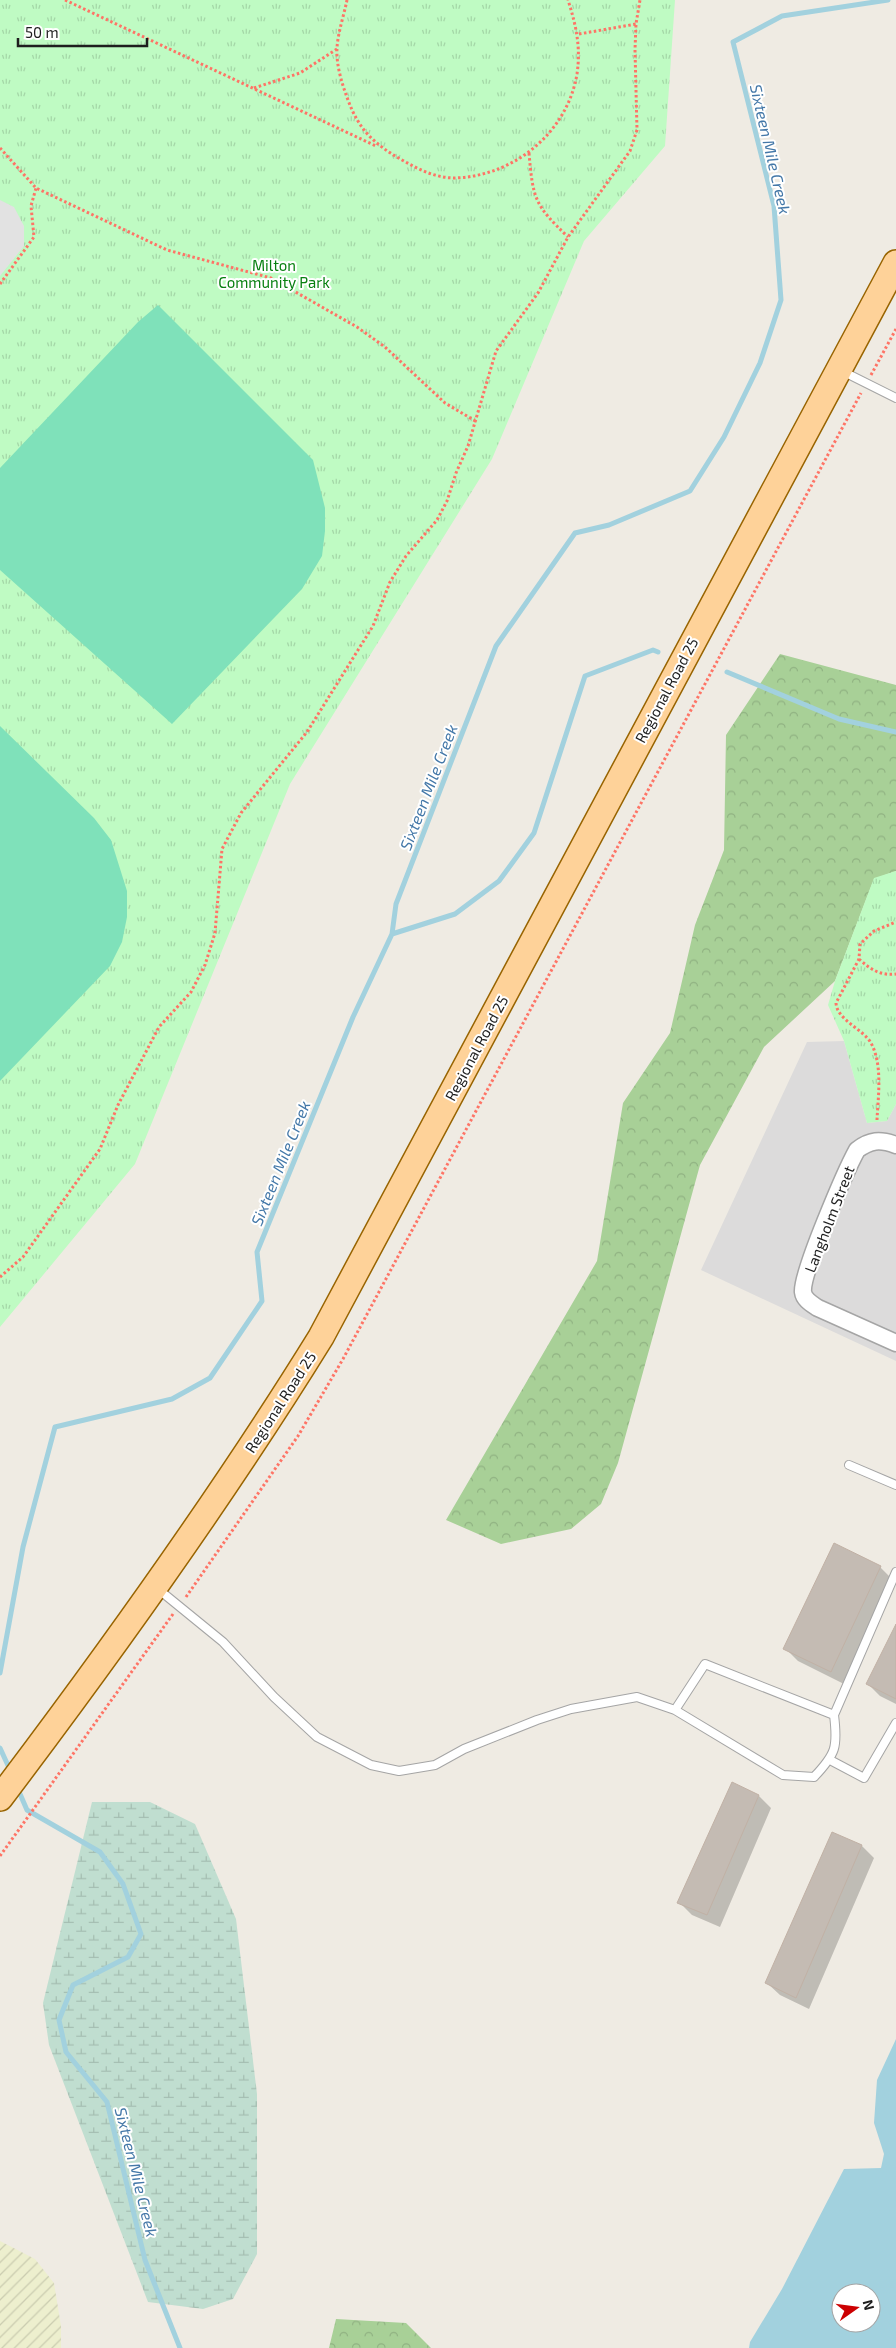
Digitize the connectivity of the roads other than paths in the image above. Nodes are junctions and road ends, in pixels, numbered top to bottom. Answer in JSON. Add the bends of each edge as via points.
{"nodes":[{"id":1,"x":896,"y":263,"type":"edge"},
{"id":2,"x":838,"y":368,"type":"junction"},
{"id":3,"x":896,"y":398,"type":"edge"},
{"id":4,"x":896,"y":1145,"type":"edge"},
{"id":5,"x":896,"y":1343,"type":"edge"},
{"id":6,"x":849,"y":1464,"type":"dead end"},
{"id":7,"x":896,"y":1485,"type":"edge"},
{"id":8,"x":896,"y":1572,"type":"edge"},
{"id":9,"x":154,"y":1586,"type":"junction"},
{"id":10,"x":675,"y":1710,"type":"junction"},
{"id":11,"x":834,"y":1715,"type":"junction"},
{"id":12,"x":896,"y":1723,"type":"edge"},
{"id":13,"x":830,"y":1760,"type":"junction"},
{"id":14,"x":0,"y":1798,"type":"edge"}],
"edges":[{"from":1,"to":2,"type":"main road","name":"Regional Road 25"},
{"from":2,"to":3,"type":"lane"},
{"from":2,"to":9,"type":"main road","name":"Regional Road 25","via":[[321,1337],[274,1413]]},
{"from":4,"to":5,"type":"street","name":"Langholm Street","via":[[876,1140],[857,1150],[828,1217],[803,1291],[806,1300]]},
{"from":6,"to":7,"type":"lane"},
{"from":8,"to":11,"type":"lane"},
{"from":9,"to":10,"type":"lane","via":[[223,1642],[317,1737],[371,1765],[399,1771],[435,1765],[464,1749],[536,1720],[579,1707],[637,1696]]},
{"from":9,"to":14,"type":"main road","name":"Regional Road 25"},
{"from":10,"to":11,"type":"lane","via":[[704,1664]]},
{"from":10,"to":13,"type":"lane","via":[[784,1775],[814,1777]]},
{"from":11,"to":13,"type":"lane","via":[[837,1738]]},
{"from":12,"to":13,"type":"lane","via":[[864,1778]]}]}
